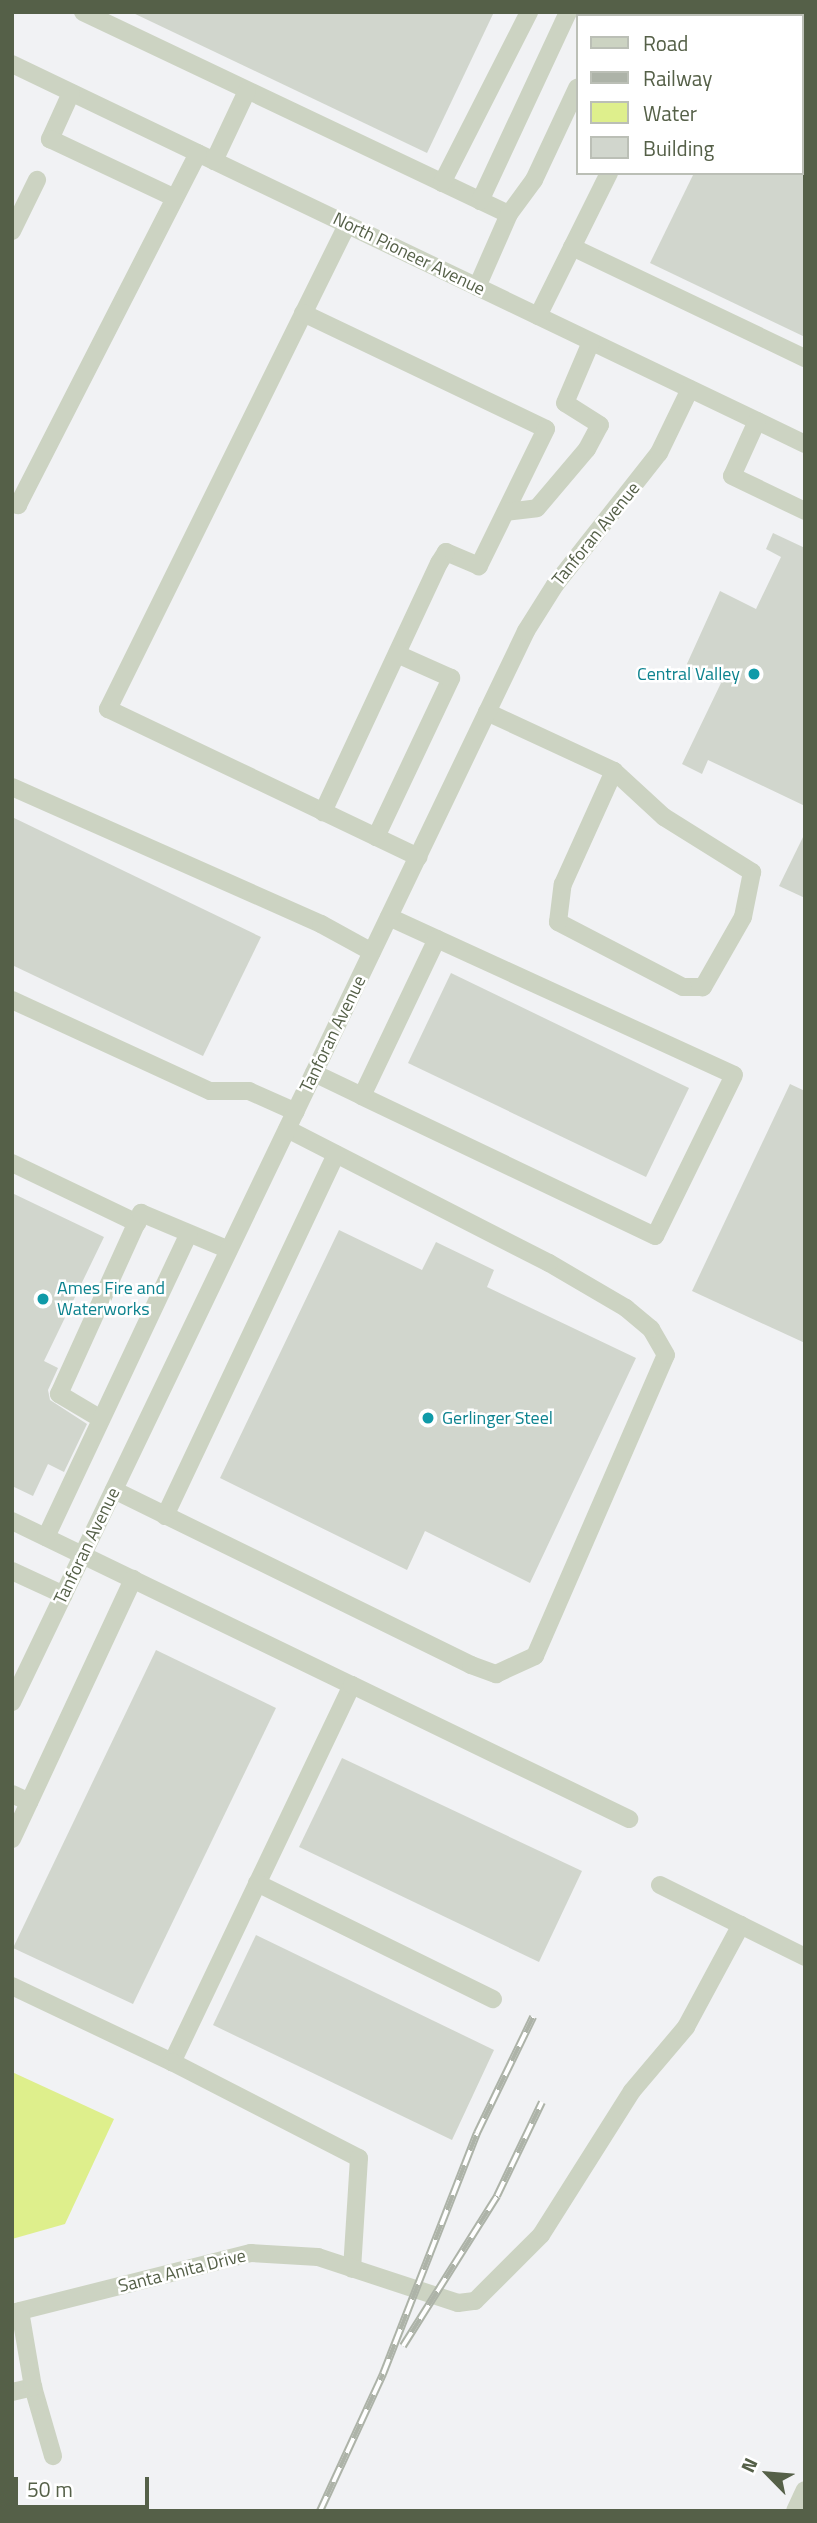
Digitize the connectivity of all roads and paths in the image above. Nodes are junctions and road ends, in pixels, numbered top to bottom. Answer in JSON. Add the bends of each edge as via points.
{"nodes":[{"id":1,"x":83,"y":12,"type":"edge"},
{"id":2,"x":529,"y":12,"type":"edge"},
{"id":3,"x":568,"y":12,"type":"edge"},
{"id":4,"x":12,"y":64,"type":"edge"},
{"id":5,"x":576,"y":90,"type":"edge"},
{"id":6,"x":247,"y":91,"type":"junction"},
{"id":7,"x":71,"y":93,"type":"junction"},
{"id":8,"x":198,"y":153,"type":"junction"},
{"id":9,"x":214,"y":161,"type":"junction"},
{"id":10,"x":608,"y":175,"type":"edge"},
{"id":11,"x":37,"y":180,"type":"dead end"},
{"id":12,"x":442,"y":183,"type":"junction"},
{"id":13,"x":175,"y":198,"type":"junction"},
{"id":14,"x":480,"y":201,"type":"junction"},
{"id":15,"x":509,"y":214,"type":"junction"},
{"id":16,"x":347,"y":225,"type":"junction"},
{"id":17,"x":12,"y":231,"type":"edge"},
{"id":18,"x":572,"y":247,"type":"junction"},
{"id":19,"x":477,"y":287,"type":"junction"},
{"id":20,"x":303,"y":313,"type":"junction"},
{"id":21,"x":538,"y":316,"type":"junction"},
{"id":22,"x":591,"y":342,"type":"junction"},
{"id":23,"x":805,"y":358,"type":"edge"},
{"id":24,"x":690,"y":389,"type":"junction"},
{"id":25,"x":757,"y":421,"type":"junction"},
{"id":26,"x":805,"y":444,"type":"edge"},
{"id":27,"x":12,"y":502,"type":"edge"},
{"id":28,"x":805,"y":511,"type":"edge"},
{"id":29,"x":506,"y":512,"type":"junction"},
{"id":30,"x":397,"y":654,"type":"junction"},
{"id":31,"x":487,"y":712,"type":"junction"},
{"id":32,"x":614,"y":771,"type":"junction"},
{"id":33,"x":12,"y":787,"type":"edge"},
{"id":34,"x":323,"y":812,"type":"junction"},
{"id":35,"x":376,"y":837,"type":"junction"},
{"id":36,"x":418,"y":857,"type":"junction"},
{"id":37,"x":389,"y":917,"type":"junction"},
{"id":38,"x":437,"y":939,"type":"junction"},
{"id":39,"x":372,"y":952,"type":"junction"},
{"id":40,"x":12,"y":1000,"type":"edge"},
{"id":41,"x":314,"y":1073,"type":"junction"},
{"id":42,"x":362,"y":1096,"type":"junction"},
{"id":43,"x":296,"y":1112,"type":"junction"},
{"id":44,"x":287,"y":1129,"type":"junction"},
{"id":45,"x":336,"y":1154,"type":"junction"},
{"id":46,"x":12,"y":1163,"type":"edge"},
{"id":47,"x":137,"y":1223,"type":"junction"},
{"id":48,"x":188,"y":1235,"type":"junction"},
{"id":49,"x":229,"y":1250,"type":"junction"},
{"id":50,"x":101,"y":1419,"type":"junction"},
{"id":51,"x":114,"y":1490,"type":"junction"},
{"id":52,"x":165,"y":1516,"type":"junction"},
{"id":53,"x":12,"y":1521,"type":"edge"},
{"id":54,"x":46,"y":1537,"type":"junction"},
{"id":55,"x":83,"y":1555,"type":"junction"},
{"id":56,"x":12,"y":1571,"type":"edge"},
{"id":57,"x":133,"y":1578,"type":"junction"},
{"id":58,"x":64,"y":1595,"type":"junction"},
{"id":59,"x":352,"y":1685,"type":"junction"},
{"id":60,"x":12,"y":1702,"type":"edge"},
{"id":61,"x":12,"y":1794,"type":"edge"},
{"id":62,"x":29,"y":1802,"type":"junction"},
{"id":63,"x":629,"y":1819,"type":"dead end"},
{"id":64,"x":12,"y":1839,"type":"edge"},
{"id":65,"x":257,"y":1883,"type":"junction"},
{"id":66,"x":660,"y":1885,"type":"dead end"},
{"id":67,"x":741,"y":1925,"type":"junction"},
{"id":68,"x":805,"y":1957,"type":"edge"},
{"id":69,"x":12,"y":1986,"type":"edge"},
{"id":70,"x":493,"y":1999,"type":"dead end"},
{"id":71,"x":172,"y":2062,"type":"junction"},
{"id":72,"x":352,"y":2269,"type":"junction"},
{"id":73,"x":16,"y":2312,"type":"edge"},
{"id":74,"x":33,"y":2387,"type":"junction"},
{"id":75,"x":12,"y":2392,"type":"edge"},
{"id":76,"x":53,"y":2456,"type":"dead end"},
{"id":77,"x":805,"y":2490,"type":"edge"},
{"id":78,"x":795,"y":2511,"type":"edge"}],
"edges":[{"from":1,"to":6,"type":"street"},
{"from":2,"to":12,"type":"street"},
{"from":3,"to":14,"type":"street"},
{"from":4,"to":7,"type":"street","name":"North Pioneer Avenue"},
{"from":5,"to":15,"type":"street","via":[[534,180]]},
{"from":6,"to":9,"type":"street"},
{"from":6,"to":12,"type":"street"},
{"from":7,"to":8,"type":"street","name":"North Pioneer Avenue"},
{"from":7,"to":13,"type":"street","via":[[50,139]]},
{"from":8,"to":9,"type":"street","name":"North Pioneer Avenue"},
{"from":8,"to":13,"type":"street"},
{"from":9,"to":16,"type":"street","name":"North Pioneer Avenue"},
{"from":10,"to":18,"type":"street"},
{"from":11,"to":17,"type":"street"},
{"from":12,"to":14,"type":"street"},
{"from":13,"to":27,"type":"street","via":[[18,505]]},
{"from":14,"to":15,"type":"street"},
{"from":15,"to":19,"type":"street"},
{"from":16,"to":19,"type":"street","name":"North Pioneer Avenue"},
{"from":16,"to":20,"type":"street"},
{"from":18,"to":21,"type":"street"},
{"from":18,"to":23,"type":"street"},
{"from":19,"to":21,"type":"street","name":"North Pioneer Avenue"},
{"from":20,"to":29,"type":"street","via":[[546,429]]},
{"from":20,"to":34,"type":"street","via":[[108,709]]},
{"from":21,"to":22,"type":"street","name":"North Pioneer Avenue"},
{"from":22,"to":24,"type":"street","name":"North Pioneer Avenue"},
{"from":22,"to":29,"type":"street","via":[[565,403],[600,425],[587,449],[537,508]]},
{"from":24,"to":25,"type":"street","name":"North Pioneer Avenue"},
{"from":24,"to":31,"type":"street","name":"Tanforan Avenue","via":[[646,472],[541,605]]},
{"from":25,"to":26,"type":"street","name":"North Pioneer Avenue"},
{"from":25,"to":28,"type":"street","via":[[732,476]]},
{"from":29,"to":30,"type":"street","via":[[479,566],[446,552]]},
{"from":30,"to":34,"type":"street"},
{"from":30,"to":35,"type":"street","via":[[451,678]]},
{"from":31,"to":32,"type":"street"},
{"from":31,"to":36,"type":"street","name":"Tanforan Avenue"},
{"from":32,"to":32,"type":"street","via":[[664,817],[752,872],[743,917],[703,987],[683,987],[558,922],[563,884]]},
{"from":33,"to":39,"type":"street","via":[[321,924]]},
{"from":34,"to":35,"type":"street"},
{"from":35,"to":36,"type":"street"},
{"from":36,"to":37,"type":"street","name":"Tanforan Avenue"},
{"from":37,"to":38,"type":"street"},
{"from":37,"to":39,"type":"street","name":"Tanforan Avenue"},
{"from":38,"to":42,"type":"street"},
{"from":38,"to":42,"type":"street","via":[[734,1075],[654,1236]]},
{"from":39,"to":41,"type":"street","name":"Tanforan Avenue"},
{"from":40,"to":43,"type":"street","via":[[210,1091],[249,1091]]},
{"from":41,"to":42,"type":"street"},
{"from":41,"to":43,"type":"street","name":"Tanforan Avenue"},
{"from":43,"to":44,"type":"street","name":"Tanforan Avenue"},
{"from":44,"to":45,"type":"street"},
{"from":44,"to":49,"type":"street","name":"Tanforan Avenue"},
{"from":45,"to":52,"type":"street"},
{"from":45,"to":52,"type":"street","via":[[549,1263],[626,1308],[651,1329],[666,1355],[535,1656],[496,1674]]},
{"from":46,"to":47,"type":"street"},
{"from":47,"to":48,"type":"street","via":[[141,1213]]},
{"from":47,"to":50,"type":"street","via":[[59,1394]]},
{"from":48,"to":49,"type":"street"},
{"from":48,"to":50,"type":"street"},
{"from":49,"to":51,"type":"street","name":"Tanforan Avenue"},
{"from":50,"to":54,"type":"street"},
{"from":51,"to":52,"type":"street"},
{"from":51,"to":55,"type":"street","name":"Tanforan Avenue"},
{"from":53,"to":54,"type":"street"},
{"from":54,"to":55,"type":"street"},
{"from":55,"to":57,"type":"street"},
{"from":55,"to":58,"type":"street","name":"Tanforan Avenue"},
{"from":56,"to":58,"type":"street"},
{"from":57,"to":59,"type":"street"},
{"from":57,"to":62,"type":"street"},
{"from":58,"to":60,"type":"street","name":"Tanforan Avenue"},
{"from":59,"to":63,"type":"street"},
{"from":59,"to":65,"type":"street"},
{"from":61,"to":62,"type":"street"},
{"from":62,"to":64,"type":"street"},
{"from":65,"to":70,"type":"street"},
{"from":65,"to":71,"type":"street"},
{"from":66,"to":67,"type":"street"},
{"from":67,"to":68,"type":"street"},
{"from":67,"to":72,"type":"street","name":"Santa Anita Drive","via":[[685,2027],[632,2091],[541,2235],[475,2301],[458,2303]]},
{"from":69,"to":71,"type":"street"},
{"from":71,"to":72,"type":"street","via":[[359,2158]]},
{"from":72,"to":73,"type":"street","name":"Santa Anita Drive","via":[[308,2256],[251,2253]]},
{"from":73,"to":74,"type":"street"},
{"from":74,"to":75,"type":"street"},
{"from":74,"to":76,"type":"street"},
{"from":77,"to":78,"type":"street"}]}
